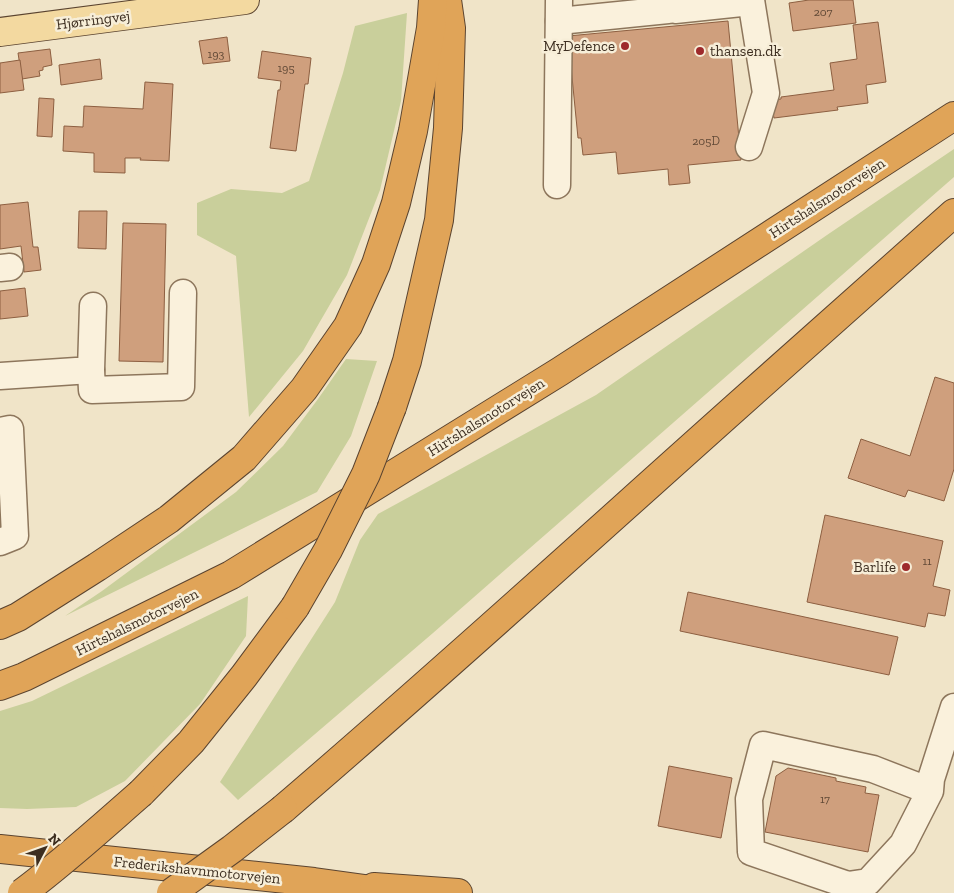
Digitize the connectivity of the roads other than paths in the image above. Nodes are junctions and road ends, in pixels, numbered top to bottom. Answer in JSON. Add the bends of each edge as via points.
{"nodes":[{"id":1,"x":245,"y":0,"type":"edge"},
{"id":2,"x":433,"y":0,"type":"edge"},
{"id":3,"x":447,"y":0,"type":"edge"},
{"id":4,"x":751,"y":1,"type":"edge"},
{"id":5,"x":559,"y":11,"type":"edge"},
{"id":6,"x":441,"y":28,"type":"junction"},
{"id":7,"x":0,"y":32,"type":"edge"},
{"id":8,"x":954,"y":116,"type":"edge"},
{"id":9,"x":749,"y":147,"type":"dead end"},
{"id":10,"x":557,"y":185,"type":"dead end"},
{"id":11,"x":954,"y":213,"type":"edge"},
{"id":12,"x":183,"y":293,"type":"dead end"},
{"id":13,"x":93,"y":306,"type":"dead end"},
{"id":14,"x":91,"y":370,"type":"junction"},
{"id":15,"x":9,"y":375,"type":"edge"},
{"id":16,"x":0,"y":431,"type":"edge"},
{"id":17,"x":0,"y":542,"type":"edge"},
{"id":18,"x":0,"y":625,"type":"edge"},
{"id":19,"x":0,"y":686,"type":"edge"},
{"id":20,"x":954,"y":707,"type":"edge"},
{"id":21,"x":930,"y":792,"type":"junction"},
{"id":22,"x":0,"y":849,"type":"edge"},
{"id":23,"x":314,"y":882,"type":"junction"},
{"id":24,"x":22,"y":893,"type":"edge"},
{"id":25,"x":171,"y":893,"type":"edge"},
{"id":26,"x":394,"y":893,"type":"edge"},
{"id":27,"x":458,"y":893,"type":"edge"}],
"edges":[{"from":1,"to":7,"type":"main road","name":"Hjørringvej"},
{"from":2,"to":6,"type":"highway"},
{"from":3,"to":6,"type":"highway"},
{"from":4,"to":5,"type":"street","via":[[672,10]]},
{"from":4,"to":9,"type":"street","via":[[766,93]]},
{"from":5,"to":10,"type":"street"},
{"from":6,"to":18,"type":"highway","via":[[396,203],[376,264],[348,326],[304,389],[244,458],[169,519],[18,617]]},
{"from":6,"to":24,"type":"highway","bridge":true,"via":[[448,128],[440,220],[407,361],[366,474],[295,607],[191,742],[95,834]]},
{"from":8,"to":19,"type":"highway","name":"Hirtshalsmotorvejen","via":[[559,372],[231,575]]},
{"from":11,"to":25,"type":"highway","bridge":true,"via":[[353,749],[283,809]]},
{"from":12,"to":14,"type":"street","via":[[181,387],[92,390]]},
{"from":13,"to":14,"type":"street"},
{"from":14,"to":15,"type":"street"},
{"from":16,"to":17,"type":"street","via":[[10,430],[15,536]]},
{"from":20,"to":21,"type":"street","via":[[931,779]]},
{"from":21,"to":21,"type":"street","via":[[903,844],[868,882],[848,885],[751,852],[749,800],[763,745],[873,768]]},
{"from":22,"to":23,"type":"highway","name":"Frederikshavnmotorvejen"},
{"from":23,"to":26,"type":"highway","name":"Frederikshavnmotorvejen"},
{"from":23,"to":27,"type":"highway"}]}
